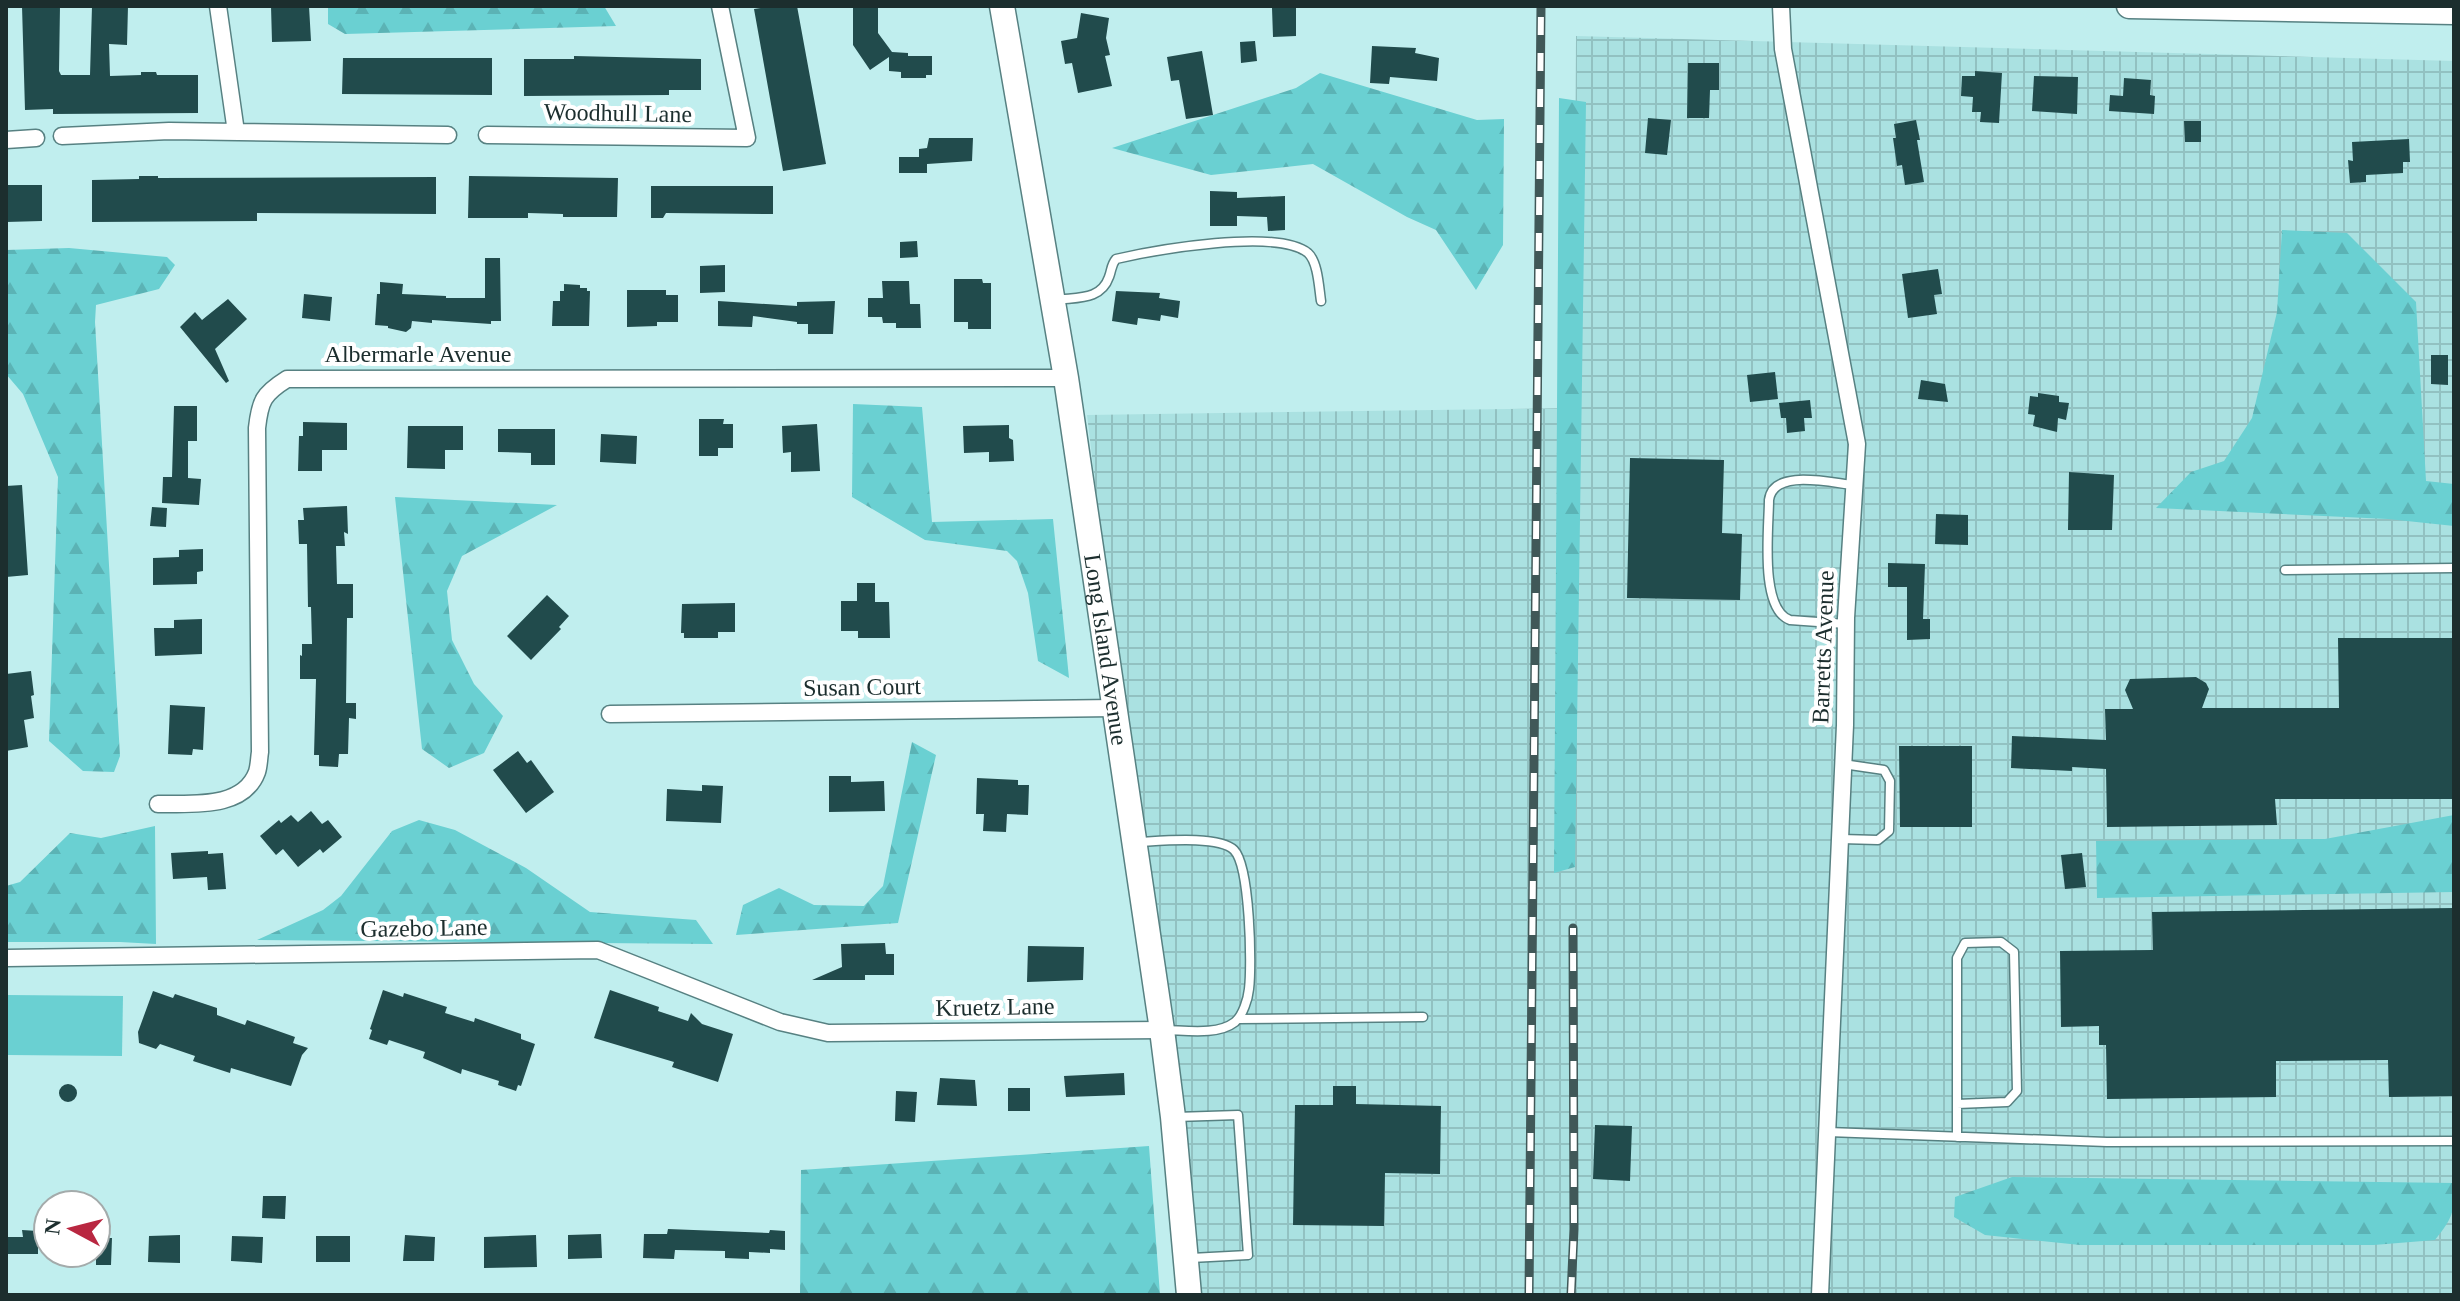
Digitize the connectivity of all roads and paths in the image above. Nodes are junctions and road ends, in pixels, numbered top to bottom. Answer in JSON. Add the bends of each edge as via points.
{"nodes":[{"id":1,"x":218,"y":6,"type":"edge"},
{"id":2,"x":720,"y":6,"type":"edge"},
{"id":3,"x":1002,"y":6,"type":"edge"},
{"id":4,"x":1781,"y":6,"type":"edge"},
{"id":5,"x":2129,"y":6,"type":"edge"},
{"id":6,"x":2454,"y":12,"type":"edge"},
{"id":7,"x":236,"y":132,"type":"junction"},
{"id":8,"x":448,"y":135,"type":"dead end"},
{"id":9,"x":487,"y":135,"type":"dead end"},
{"id":10,"x":62,"y":136,"type":"dead end"},
{"id":11,"x":36,"y":138,"type":"dead end"},
{"id":12,"x":6,"y":140,"type":"edge"},
{"id":13,"x":1053,"y":301,"type":"junction"},
{"id":14,"x":1321,"y":301,"type":"dead end"},
{"id":15,"x":1066,"y":378,"type":"junction"},
{"id":16,"x":1854,"y":485,"type":"junction"},
{"id":17,"x":2454,"y":568,"type":"edge"},
{"id":18,"x":2285,"y":570,"type":"dead end"},
{"id":19,"x":1846,"y":624,"type":"junction"},
{"id":20,"x":1114,"y":708,"type":"junction"},
{"id":21,"x":610,"y":714,"type":"dead end"},
{"id":22,"x":1843,"y":764,"type":"junction"},
{"id":23,"x":158,"y":804,"type":"dead end"},
{"id":24,"x":1840,"y":839,"type":"junction"},
{"id":25,"x":1134,"y":842,"type":"junction"},
{"id":26,"x":6,"y":958,"type":"edge"},
{"id":27,"x":1423,"y":1017,"type":"dead end"},
{"id":28,"x":1238,"y":1019,"type":"junction"},
{"id":29,"x":1162,"y":1030,"type":"junction"},
{"id":30,"x":828,"y":1033,"type":"joint"},
{"id":31,"x":1957,"y":1104,"type":"junction"},
{"id":32,"x":1173,"y":1117,"type":"junction"},
{"id":33,"x":1827,"y":1132,"type":"junction"},
{"id":34,"x":1957,"y":1137,"type":"junction"},
{"id":35,"x":2454,"y":1141,"type":"edge"},
{"id":36,"x":1186,"y":1259,"type":"junction"},
{"id":37,"x":1189,"y":1295,"type":"edge"},
{"id":38,"x":1820,"y":1295,"type":"edge"}],
"edges":[{"from":1,"to":7,"type":"street"},
{"from":2,"to":9,"type":"street","name":"Woodhull Lane","via":[[747,138]]},
{"from":3,"to":13,"type":"street","name":"Long Island Avenue"},
{"from":4,"to":16,"type":"street","name":"Barretts Avenue","via":[[1783,49],[1857,444]]},
{"from":5,"to":6,"type":"street"},
{"from":7,"to":8,"type":"street"},
{"from":7,"to":10,"type":"street"},
{"from":11,"to":12,"type":"street"},
{"from":13,"to":14,"type":"lane","via":[[1097,294],[1116,259],[1212,243],[1267,243],[1307,252]]},
{"from":13,"to":15,"type":"street","name":"Long Island Avenue"},
{"from":15,"to":20,"type":"street","name":"Long Island Avenue"},
{"from":15,"to":23,"type":"street","name":"Albermarle Avenue","via":[[287,379],[259,405],[257,428],[258,771],[233,797]]},
{"from":16,"to":19,"type":"street","name":"Barretts Avenue"},
{"from":16,"to":19,"type":"lane","via":[[1788,481],[1774,487],[1769,500],[1771,595],[1783,618]]},
{"from":17,"to":18,"type":"lane"},
{"from":19,"to":22,"type":"street","name":"Barretts Avenue"},
{"from":20,"to":21,"type":"street","name":"Susan Court"},
{"from":20,"to":25,"type":"street","name":"Long Island Avenue"},
{"from":22,"to":24,"type":"street","name":"Barretts Avenue"},
{"from":22,"to":24,"type":"lane","via":[[1884,770],[1890,781],[1889,831],[1878,840]]},
{"from":24,"to":33,"type":"street","name":"Barretts Avenue"},
{"from":25,"to":28,"type":"lane","via":[[1220,843],[1241,860],[1250,964],[1249,989]]},
{"from":25,"to":29,"type":"street","name":"Long Island Avenue"},
{"from":26,"to":30,"type":"street","name":"Gazebo Lane","via":[[598,950],[780,1022]]},
{"from":27,"to":28,"type":"lane"},
{"from":28,"to":29,"type":"lane","via":[[1227,1027]]},
{"from":29,"to":30,"type":"street","name":"Kruetz Lane"},
{"from":29,"to":32,"type":"street","name":"Long Island Avenue"},
{"from":31,"to":31,"type":"lane","via":[[1957,958],[1965,943],[2001,942],[2014,952],[2017,1091],[2007,1102]]},
{"from":31,"to":34,"type":"lane"},
{"from":32,"to":36,"type":"street","name":"Long Island Avenue"},
{"from":32,"to":36,"type":"lane","via":[[1238,1115],[1248,1255]]},
{"from":33,"to":34,"type":"lane"},
{"from":33,"to":38,"type":"street","name":"Barretts Avenue"},
{"from":34,"to":35,"type":"lane"},
{"from":36,"to":37,"type":"street","name":"Long Island Avenue"}]}
